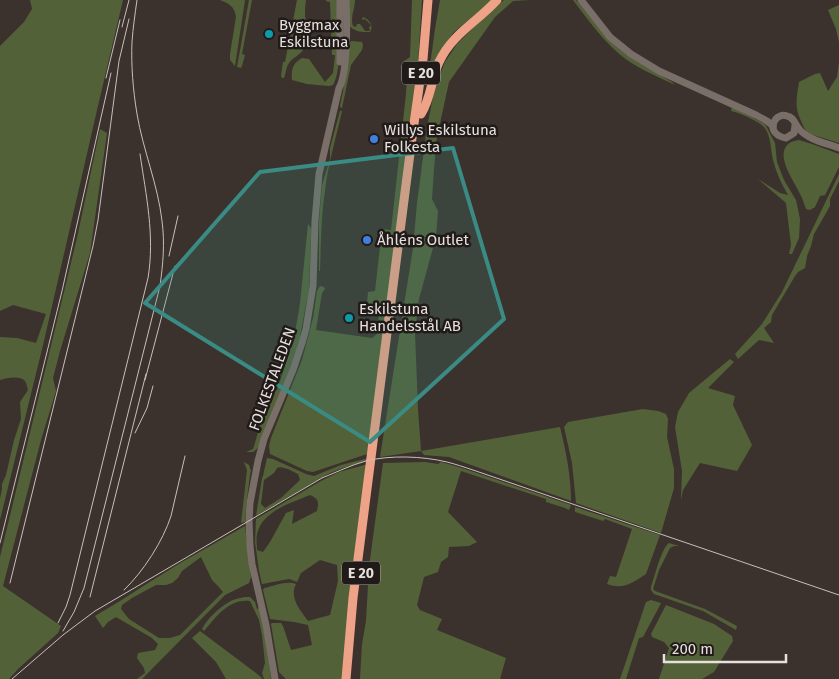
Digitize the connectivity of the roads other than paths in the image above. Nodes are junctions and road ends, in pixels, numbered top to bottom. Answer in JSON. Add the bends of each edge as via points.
{"nodes":[{"id":1,"x":340,"y":0,"type":"edge"},
{"id":2,"x":346,"y":0,"type":"edge"},
{"id":3,"x":497,"y":0,"type":"edge"},
{"id":4,"x":581,"y":0,"type":"edge"},
{"id":5,"x":428,"y":2,"type":"edge"},
{"id":6,"x":343,"y":34,"type":"junction"},
{"id":7,"x":421,"y":114,"type":"junction"},
{"id":8,"x":756,"y":114,"type":"junction"},
{"id":9,"x":778,"y":117,"type":"junction"},
{"id":10,"x":796,"y":124,"type":"junction"},
{"id":11,"x":773,"y":126,"type":"junction"},
{"id":12,"x":790,"y":136,"type":"junction"},
{"id":13,"x":810,"y":137,"type":"junction"},
{"id":14,"x":839,"y":148,"type":"edge"},
{"id":15,"x":375,"y":449,"type":"junction"},
{"id":16,"x":372,"y":469,"type":"junction"},
{"id":17,"x":275,"y":679,"type":"edge"},
{"id":18,"x":346,"y":679,"type":"edge"},
{"id":19,"x":351,"y":679,"type":"edge"}],
"edges":[{"from":1,"to":6,"type":"main road","name":"FOLKESTALEDEN"},
{"from":2,"to":6,"type":"main road","name":"FOLKESTALEDEN"},
{"from":3,"to":7,"type":"highway","number":"E 20","via":[[448,46]]},
{"from":4,"to":8,"type":"main road","via":[[610,37],[631,54],[659,71]]},
{"from":5,"to":7,"type":"highway","number":"E 20","via":[[428,47]]},
{"from":5,"to":15,"type":"highway","number":"E 20"},
{"from":6,"to":17,"type":"main road","name":"FOLKESTALEDEN","via":[[340,88],[319,174],[313,286],[306,329],[264,439],[250,503],[252,564]]},
{"from":7,"to":15,"type":"highway","number":"E 20"},
{"from":8,"to":9,"type":"main road"},
{"from":8,"to":11,"type":"main road"},
{"from":9,"to":10,"type":"main road","via":[[789,116]]},
{"from":9,"to":11,"type":"main road"},
{"from":10,"to":12,"type":"main road"},
{"from":10,"to":13,"type":"main road"},
{"from":11,"to":12,"type":"main road","via":[[778,136]]},
{"from":12,"to":13,"type":"main road"},
{"from":13,"to":14,"type":"main road"},
{"from":15,"to":16,"type":"highway","number":"E 20"},
{"from":16,"to":18,"type":"highway","number":"E 20","via":[[353,598]]},
{"from":16,"to":19,"type":"highway","number":"E 20"}]}
